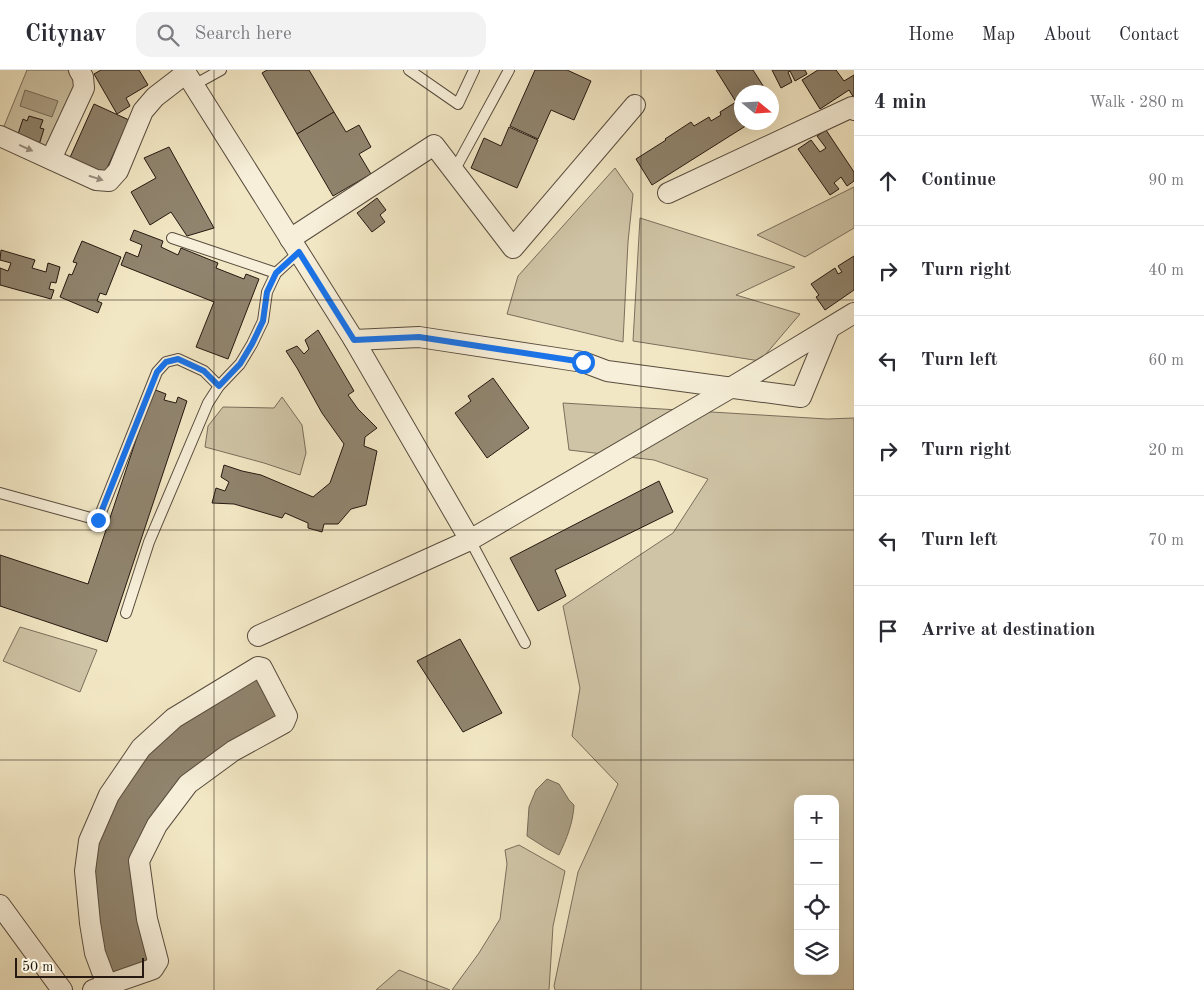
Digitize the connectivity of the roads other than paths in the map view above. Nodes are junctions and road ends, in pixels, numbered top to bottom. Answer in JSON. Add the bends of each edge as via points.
{"nodes":[{"id":1,"x":79,"y":70,"type":"edge"},
{"id":2,"x":222,"y":70,"type":"edge"},
{"id":3,"x":409,"y":70,"type":"edge"},
{"id":4,"x":474,"y":70,"type":"edge"},
{"id":5,"x":508,"y":70,"type":"edge"},
{"id":6,"x":188,"y":76,"type":"edge"},
{"id":7,"x":635,"y":105,"type":"dead end"},
{"id":8,"x":853,"y":108,"type":"edge"},
{"id":9,"x":0,"y":136,"type":"edge"},
{"id":10,"x":51,"y":159,"type":"junction"},
{"id":11,"x":454,"y":171,"type":"junction"},
{"id":12,"x":668,"y":193,"type":"dead end"},
{"id":13,"x":172,"y":238,"type":"dead end"},
{"id":14,"x":294,"y":245,"type":"junction"},
{"id":15,"x":276,"y":273,"type":"junction"},
{"id":16,"x":854,"y":313,"type":"edge"},
{"id":17,"x":829,"y":329,"type":"junction"},
{"id":18,"x":354,"y":340,"type":"junction"},
{"id":19,"x":219,"y":386,"type":"junction"},
{"id":20,"x":732,"y":387,"type":"junction"},
{"id":21,"x":0,"y":493,"type":"edge"},
{"id":22,"x":470,"y":540,"type":"junction"},
{"id":23,"x":126,"y":613,"type":"dead end"},
{"id":24,"x":258,"y":636,"type":"dead end"},
{"id":25,"x":525,"y":643,"type":"dead end"},
{"id":26,"x":0,"y":905,"type":"edge"},
{"id":27,"x":100,"y":988,"type":"edge"},
{"id":28,"x":62,"y":990,"type":"edge"}],
"edges":[{"from":1,"to":10,"type":"street","via":[[84,88]]},
{"from":2,"to":6,"type":"lane"},
{"from":3,"to":4,"type":"lane","via":[[458,104]]},
{"from":5,"to":11,"type":"lane"},
{"from":10,"to":6,"type":"street","one_way":true,"via":[[96,180],[109,181],[118,171],[143,111],[155,97]]},
{"from":6,"to":14,"type":"street"},
{"from":7,"to":11,"type":"street","via":[[513,248]]},
{"from":8,"to":12,"type":"street"},
{"from":9,"to":10,"type":"street","one_way":true},
{"from":11,"to":14,"type":"street","via":[[434,145]]},
{"from":13,"to":15,"type":"lane"},
{"from":14,"to":15,"type":"lane"},
{"from":14,"to":18,"type":"street"},
{"from":15,"to":19,"type":"lane","via":[[267,292],[263,321],[252,344],[240,364]]},
{"from":16,"to":17,"type":"street"},
{"from":17,"to":20,"type":"street"},
{"from":17,"to":20,"type":"street","via":[[801,397]]},
{"from":18,"to":20,"type":"street","via":[[419,337],[583,362],[607,371]]},
{"from":18,"to":22,"type":"street"},
{"from":19,"to":21,"type":"lane","via":[[204,371],[178,359],[166,362],[157,372],[98,520]]},
{"from":19,"to":23,"type":"lane","via":[[208,403],[149,542]]},
{"from":20,"to":22,"type":"street"},
{"from":22,"to":24,"type":"street"},
{"from":22,"to":25,"type":"lane"},
{"from":26,"to":28,"type":"street"},
{"from":27,"to":27,"type":"street","via":[[153,969],[158,960],[147,919],[139,861],[157,825],[188,784],[233,751],[284,723],[287,716],[262,668],[258,667],[174,718],[141,748],[109,795],[89,841],[84,872]]}]}
